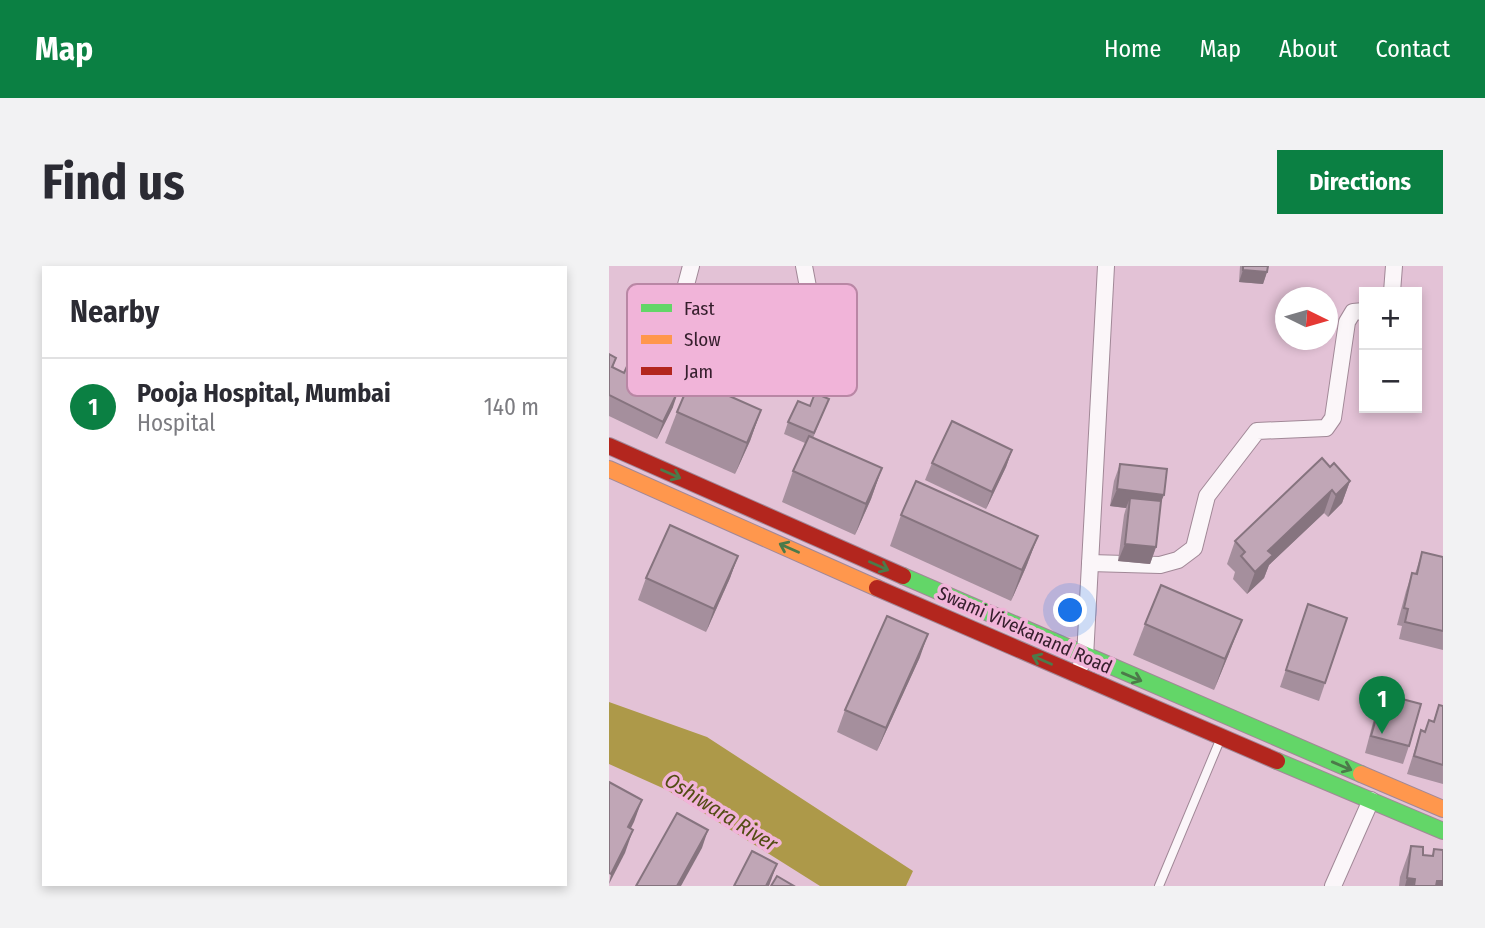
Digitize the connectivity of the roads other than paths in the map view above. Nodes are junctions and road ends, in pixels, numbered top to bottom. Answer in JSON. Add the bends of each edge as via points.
{"nodes":[{"id":1,"x":691,"y":266,"type":"edge"},
{"id":2,"x":804,"y":266,"type":"edge"},
{"id":3,"x":1106,"y":266,"type":"edge"},
{"id":4,"x":1394,"y":266,"type":"edge"},
{"id":5,"x":686,"y":284,"type":"edge"},
{"id":6,"x":807,"y":284,"type":"edge"},
{"id":7,"x":1392,"y":287,"type":"edge"},
{"id":8,"x":1359,"y":311,"type":"edge"},
{"id":9,"x":609,"y":446,"type":"edge"},
{"id":10,"x":609,"y":469,"type":"edge"},
{"id":11,"x":1090,"y":563,"type":"junction"},
{"id":12,"x":1084,"y":657,"type":"junction"},
{"id":13,"x":1077,"y":676,"type":"junction"},
{"id":14,"x":1221,"y":737,"type":"junction"},
{"id":15,"x":1416,"y":797,"type":"junction"},
{"id":16,"x":1371,"y":800,"type":"junction"},
{"id":17,"x":1443,"y":808,"type":"edge"},
{"id":18,"x":1408,"y":816,"type":"junction"},
{"id":19,"x":1443,"y":831,"type":"edge"},
{"id":20,"x":1159,"y":886,"type":"edge"},
{"id":21,"x":1333,"y":886,"type":"edge"}],
"edges":[{"from":1,"to":5,"type":"street"},
{"from":2,"to":6,"type":"street"},
{"from":3,"to":11,"type":"street"},
{"from":4,"to":7,"type":"street"},
{"from":8,"to":11,"type":"street","via":[[1353,312],[1347,322],[1333,418],[1326,428],[1257,431],[1206,496],[1194,548],[1178,560],[1160,565]]},
{"from":9,"to":12,"type":"main road","name":"Swami Vivekanand Road","one_way":true},
{"from":13,"to":10,"type":"main road","name":"Swami Vivekanand Road","one_way":true},
{"from":11,"to":12,"type":"street"},
{"from":12,"to":13,"type":"street"},
{"from":12,"to":15,"type":"main road","name":"Swami Vivekanand Road","one_way":true},
{"from":13,"to":14,"type":"main road","name":"Swami Vivekanand Road"},
{"from":14,"to":16,"type":"main road","name":"Swami Vivekanand Road"},
{"from":14,"to":20,"type":"lane"},
{"from":15,"to":17,"type":"main road","name":"Swami Vivekanand Road"},
{"from":15,"to":18,"type":"main road"},
{"from":16,"to":18,"type":"main road","name":"Swami Vivekanand Road"},
{"from":16,"to":21,"type":"street"},
{"from":18,"to":19,"type":"main road","name":"Swami Vivekanand Road"}]}
